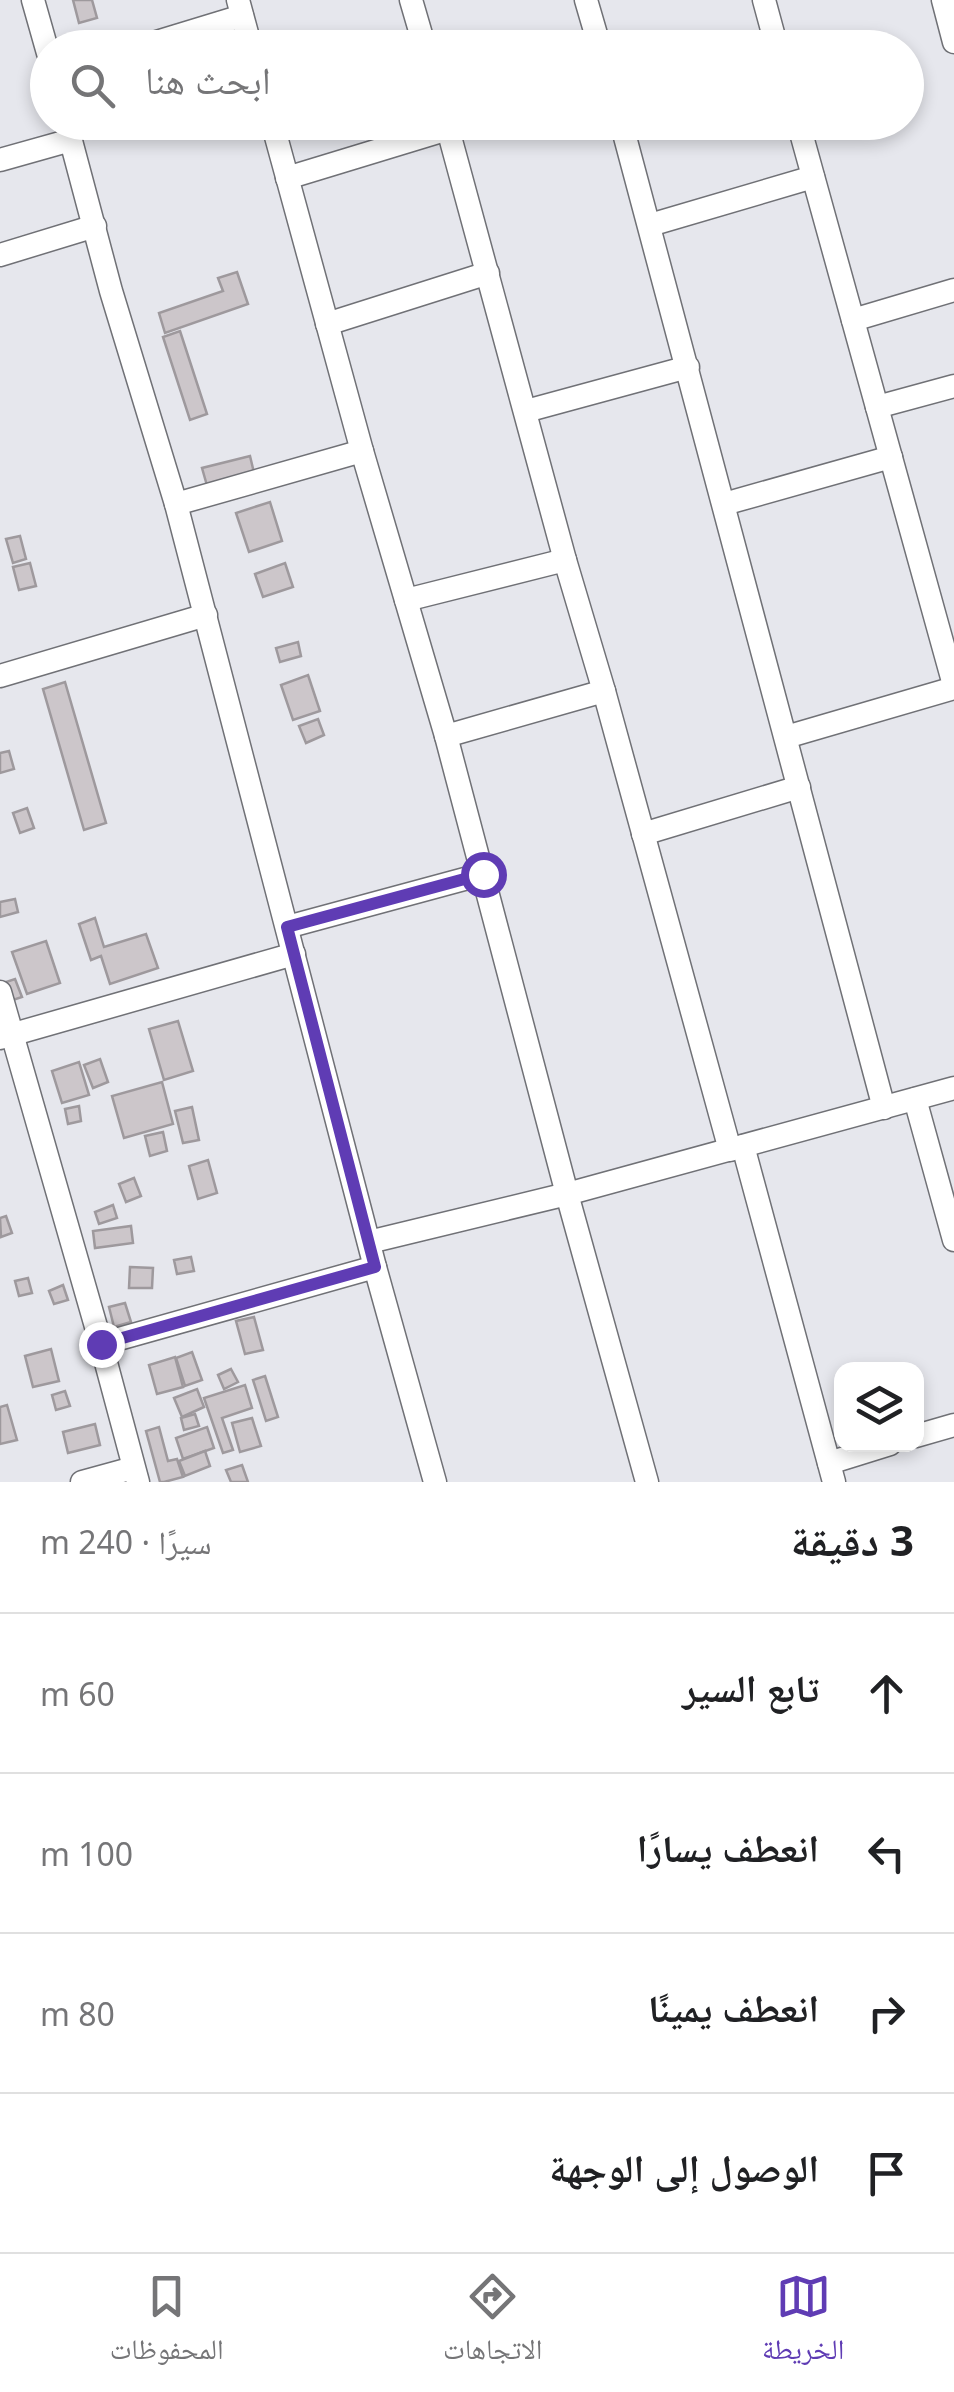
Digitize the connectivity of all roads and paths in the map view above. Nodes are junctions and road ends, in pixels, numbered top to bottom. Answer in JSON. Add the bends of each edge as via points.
{"nodes":[{"id":1,"x":33,"y":0,"type":"edge"},
{"id":2,"x":412,"y":0,"type":"edge"},
{"id":3,"x":586,"y":0,"type":"edge"},
{"id":4,"x":764,"y":0,"type":"edge"},
{"id":5,"x":947,"y":3,"type":"edge"},
{"id":6,"x":240,"y":8,"type":"edge"},
{"id":7,"x":41,"y":30,"type":"edge"},
{"id":8,"x":183,"y":30,"type":"edge"},
{"id":9,"x":420,"y":30,"type":"edge"},
{"id":10,"x":595,"y":30,"type":"edge"},
{"id":11,"x":772,"y":30,"type":"edge"},
{"id":12,"x":954,"y":42,"type":"edge"},
{"id":13,"x":48,"y":140,"type":"edge"},
{"id":14,"x":71,"y":140,"type":"edge"},
{"id":15,"x":277,"y":140,"type":"edge"},
{"id":16,"x":404,"y":140,"type":"edge"},
{"id":17,"x":451,"y":140,"type":"edge"},
{"id":18,"x":626,"y":140,"type":"edge"},
{"id":19,"x":803,"y":140,"type":"edge"},
{"id":20,"x":0,"y":160,"type":"edge"},
{"id":21,"x":813,"y":177,"type":"junction"},
{"id":22,"x":287,"y":178,"type":"junction"},
{"id":23,"x":650,"y":225,"type":"junction"},
{"id":24,"x":95,"y":226,"type":"junction"},
{"id":25,"x":0,"y":254,"type":"edge"},
{"id":26,"x":488,"y":273,"type":"junction"},
{"id":27,"x":954,"y":290,"type":"edge"},
{"id":28,"x":853,"y":320,"type":"junction"},
{"id":29,"x":327,"y":324,"type":"junction"},
{"id":30,"x":688,"y":368,"type":"junction"},
{"id":31,"x":954,"y":386,"type":"edge"},
{"id":32,"x":877,"y":407,"type":"junction"},
{"id":33,"x":526,"y":411,"type":"junction"},
{"id":34,"x":362,"y":450,"type":"junction"},
{"id":35,"x":891,"y":458,"type":"junction"},
{"id":36,"x":176,"y":504,"type":"junction"},
{"id":37,"x":724,"y":504,"type":"junction"},
{"id":38,"x":565,"y":560,"type":"junction"},
{"id":39,"x":406,"y":600,"type":"junction"},
{"id":40,"x":206,"y":615,"type":"junction"},
{"id":41,"x":0,"y":676,"type":"edge"},
{"id":42,"x":954,"y":687,"type":"edge"},
{"id":43,"x":604,"y":691,"type":"junction"},
{"id":44,"x":446,"y":736,"type":"junction"},
{"id":45,"x":786,"y":737,"type":"junction"},
{"id":46,"x":798,"y":786,"type":"junction"},
{"id":47,"x":642,"y":834,"type":"junction"},
{"id":48,"x":483,"y":874,"type":"junction"},
{"id":49,"x":287,"y":927,"type":"junction"},
{"id":50,"x":294,"y":954,"type":"junction"},
{"id":51,"x":0,"y":992,"type":"edge"},
{"id":52,"x":6,"y":1036,"type":"edge"},
{"id":53,"x":954,"y":1088,"type":"edge"},
{"id":54,"x":914,"y":1099,"type":"junction"},
{"id":55,"x":884,"y":1108,"type":"junction"},
{"id":56,"x":737,"y":1148,"type":"junction"},
{"id":57,"x":568,"y":1194,"type":"junction"},
{"id":58,"x":954,"y":1240,"type":"edge"},
{"id":59,"x":369,"y":1242,"type":"junction"},
{"id":60,"x":375,"y":1267,"type":"junction"},
{"id":61,"x":101,"y":1344,"type":"junction"},
{"id":62,"x":954,"y":1425,"type":"edge"},
{"id":63,"x":924,"y":1434,"type":"edge"},
{"id":64,"x":873,"y":1452,"type":"edge"},
{"id":65,"x":831,"y":1472,"type":"edge"},
{"id":66,"x":135,"y":1475,"type":"edge"},
{"id":67,"x":82,"y":1482,"type":"edge"},
{"id":68,"x":435,"y":1482,"type":"edge"},
{"id":69,"x":647,"y":1482,"type":"edge"}],
"edges":[{"from":1,"to":7,"type":"street"},
{"from":2,"to":9,"type":"street"},
{"from":3,"to":10,"type":"street"},
{"from":4,"to":11,"type":"street"},
{"from":5,"to":12,"type":"street"},
{"from":6,"to":8,"type":"street"},
{"from":13,"to":20,"type":"street"},
{"from":14,"to":24,"type":"street"},
{"from":15,"to":22,"type":"street"},
{"from":16,"to":22,"type":"street"},
{"from":17,"to":26,"type":"street"},
{"from":18,"to":23,"type":"street"},
{"from":19,"to":21,"type":"street"},
{"from":21,"to":23,"type":"street"},
{"from":21,"to":28,"type":"street"},
{"from":22,"to":29,"type":"street"},
{"from":23,"to":30,"type":"street"},
{"from":24,"to":25,"type":"street"},
{"from":24,"to":36,"type":"street"},
{"from":26,"to":29,"type":"street"},
{"from":26,"to":33,"type":"street"},
{"from":27,"to":28,"type":"street"},
{"from":28,"to":32,"type":"street"},
{"from":29,"to":34,"type":"street"},
{"from":30,"to":33,"type":"street"},
{"from":30,"to":37,"type":"street"},
{"from":31,"to":32,"type":"street"},
{"from":32,"to":35,"type":"street"},
{"from":33,"to":38,"type":"street"},
{"from":34,"to":36,"type":"street"},
{"from":34,"to":39,"type":"street"},
{"from":35,"to":37,"type":"street"},
{"from":35,"to":42,"type":"street"},
{"from":36,"to":40,"type":"street"},
{"from":37,"to":45,"type":"street"},
{"from":38,"to":39,"type":"street"},
{"from":38,"to":43,"type":"street"},
{"from":39,"to":44,"type":"street"},
{"from":40,"to":41,"type":"street"},
{"from":40,"to":49,"type":"street"},
{"from":42,"to":45,"type":"street"},
{"from":43,"to":44,"type":"street"},
{"from":43,"to":47,"type":"street"},
{"from":44,"to":48,"type":"street"},
{"from":45,"to":46,"type":"street"},
{"from":46,"to":47,"type":"street"},
{"from":46,"to":55,"type":"street"},
{"from":47,"to":56,"type":"street"},
{"from":48,"to":49,"type":"street"},
{"from":48,"to":57,"type":"street"},
{"from":49,"to":50,"type":"street"},
{"from":50,"to":52,"type":"street"},
{"from":50,"to":59,"type":"street"},
{"from":51,"to":52,"type":"street"},
{"from":52,"to":61,"type":"street"},
{"from":53,"to":54,"type":"street"},
{"from":54,"to":55,"type":"street"},
{"from":54,"to":58,"type":"street"},
{"from":55,"to":56,"type":"street"},
{"from":56,"to":57,"type":"street"},
{"from":56,"to":65,"type":"street"},
{"from":57,"to":59,"type":"street"},
{"from":57,"to":69,"type":"street"},
{"from":59,"to":60,"type":"street"},
{"from":60,"to":61,"type":"street"},
{"from":60,"to":68,"type":"street"},
{"from":61,"to":66,"type":"street"},
{"from":62,"to":63,"type":"street"},
{"from":64,"to":65,"type":"street"},
{"from":66,"to":67,"type":"street"}]}
